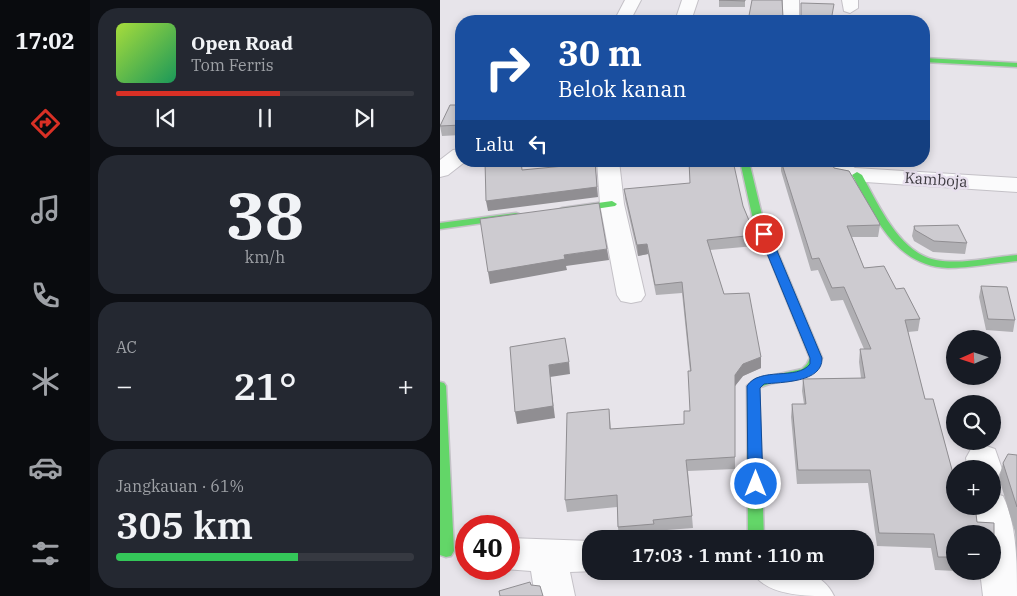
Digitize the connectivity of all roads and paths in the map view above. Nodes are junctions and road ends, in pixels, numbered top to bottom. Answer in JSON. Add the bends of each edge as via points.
{"nodes":[{"id":1,"x":633,"y":0,"type":"edge"},
{"id":2,"x":690,"y":0,"type":"edge"},
{"id":3,"x":791,"y":0,"type":"edge"},
{"id":4,"x":625,"y":15,"type":"edge"},
{"id":5,"x":685,"y":15,"type":"edge"},
{"id":6,"x":791,"y":15,"type":"edge"},
{"id":7,"x":930,"y":60,"type":"edge"},
{"id":8,"x":1017,"y":65,"type":"edge"},
{"id":9,"x":455,"y":159,"type":"edge"},
{"id":10,"x":609,"y":167,"type":"edge"},
{"id":11,"x":745,"y":167,"type":"edge"},
{"id":12,"x":837,"y":167,"type":"edge"},
{"id":13,"x":440,"y":170,"type":"edge"},
{"id":14,"x":857,"y":175,"type":"junction"},
{"id":15,"x":1017,"y":186,"type":"edge"},
{"id":16,"x":612,"y":204,"type":"junction"},
{"id":17,"x":555,"y":212,"type":"edge"},
{"id":18,"x":526,"y":215,"type":"edge"},
{"id":19,"x":440,"y":226,"type":"edge"},
{"id":20,"x":1017,"y":258,"type":"edge"},
{"id":21,"x":631,"y":295,"type":"dead end"},
{"id":22,"x":440,"y":386,"type":"edge"},
{"id":23,"x":991,"y":515,"type":"edge"},
{"id":24,"x":756,"y":530,"type":"edge"},
{"id":25,"x":451,"y":552,"type":"edge"},
{"id":26,"x":520,"y":555,"type":"edge"},
{"id":27,"x":547,"y":556,"type":"junction"},
{"id":28,"x":582,"y":557,"type":"edge"},
{"id":29,"x":786,"y":580,"type":"edge"},
{"id":30,"x":555,"y":596,"type":"edge"},
{"id":31,"x":814,"y":596,"type":"edge"},
{"id":32,"x":1003,"y":596,"type":"edge"}],
"edges":[{"from":1,"to":4,"type":"street"},
{"from":2,"to":5,"type":"street"},
{"from":3,"to":6,"type":"street"},
{"from":7,"to":8,"type":"street"},
{"from":9,"to":13,"type":"street"},
{"from":10,"to":16,"type":"street"},
{"from":11,"to":24,"type":"street","via":[[757,215],[816,358],[812,370],[804,374],[760,381],[753,386]]},
{"from":12,"to":14,"type":"street","name":"Kamboja","via":[[845,173]]},
{"from":14,"to":15,"type":"street","name":"Kamboja"},
{"from":14,"to":20,"type":"street","via":[[898,240],[915,258],[933,262]]},
{"from":16,"to":17,"type":"street"},
{"from":16,"to":21,"type":"street"},
{"from":18,"to":19,"type":"street"},
{"from":22,"to":25,"type":"street"},
{"from":23,"to":32,"type":"street"},
{"from":26,"to":27,"type":"street"},
{"from":27,"to":28,"type":"street"},
{"from":27,"to":30,"type":"street"},
{"from":29,"to":31,"type":"street"}]}
